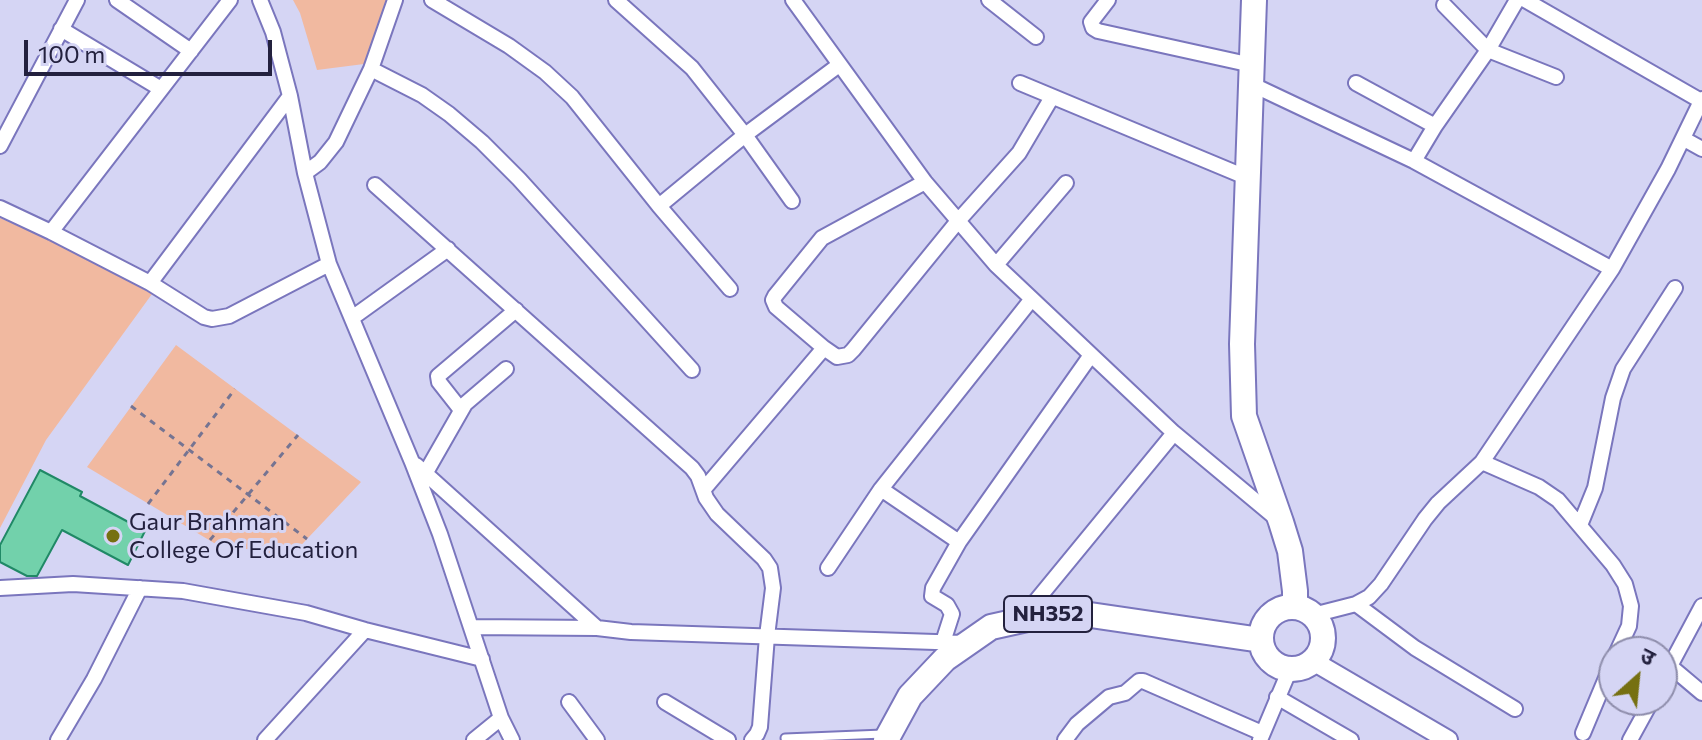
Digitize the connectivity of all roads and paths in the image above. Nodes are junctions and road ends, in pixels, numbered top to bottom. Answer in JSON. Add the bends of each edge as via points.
{"nodes":[{"id":1,"x":77,"y":0,"type":"edge"},
{"id":2,"x":117,"y":0,"type":"edge"},
{"id":3,"x":230,"y":0,"type":"edge"},
{"id":4,"x":260,"y":0,"type":"edge"},
{"id":5,"x":395,"y":0,"type":"edge"},
{"id":6,"x":432,"y":0,"type":"edge"},
{"id":7,"x":616,"y":0,"type":"edge"},
{"id":8,"x":793,"y":0,"type":"edge"},
{"id":9,"x":989,"y":0,"type":"edge"},
{"id":10,"x":1108,"y":0,"type":"edge"},
{"id":11,"x":1254,"y":0,"type":"edge"},
{"id":12,"x":1517,"y":0,"type":"edge"},
{"id":13,"x":1525,"y":0,"type":"edge"},
{"id":14,"x":1444,"y":5,"type":"dead end"},
{"id":15,"x":61,"y":29,"type":"junction"},
{"id":16,"x":1036,"y":37,"type":"dead end"},
{"id":17,"x":1488,"y":50,"type":"junction"},
{"id":18,"x":191,"y":51,"type":"junction"},
{"id":19,"x":839,"y":65,"type":"junction"},
{"id":20,"x":371,"y":69,"type":"junction"},
{"id":21,"x":1252,"y":74,"type":"junction"},
{"id":22,"x":1556,"y":77,"type":"dead end"},
{"id":23,"x":1020,"y":83,"type":"dead end"},
{"id":24,"x":1356,"y":83,"type":"dead end"},
{"id":25,"x":161,"y":89,"type":"junction"},
{"id":26,"x":290,"y":96,"type":"junction"},
{"id":27,"x":1052,"y":97,"type":"junction"},
{"id":28,"x":1702,"y":100,"type":"edge"},
{"id":29,"x":1435,"y":126,"type":"junction"},
{"id":30,"x":745,"y":135,"type":"junction"},
{"id":31,"x":1684,"y":139,"type":"junction"},
{"id":32,"x":0,"y":146,"type":"edge"},
{"id":33,"x":1702,"y":149,"type":"edge"},
{"id":34,"x":1414,"y":161,"type":"junction"},
{"id":35,"x":305,"y":173,"type":"junction"},
{"id":36,"x":1248,"y":178,"type":"junction"},
{"id":37,"x":925,"y":182,"type":"junction"},
{"id":38,"x":1066,"y":183,"type":"dead end"},
{"id":39,"x":375,"y":185,"type":"dead end"},
{"id":40,"x":792,"y":201,"type":"dead end"},
{"id":41,"x":659,"y":206,"type":"junction"},
{"id":42,"x":0,"y":208,"type":"edge"},
{"id":43,"x":958,"y":221,"type":"junction"},
{"id":44,"x":51,"y":232,"type":"junction"},
{"id":45,"x":448,"y":249,"type":"junction"},
{"id":46,"x":329,"y":264,"type":"junction"},
{"id":47,"x":996,"y":265,"type":"junction"},
{"id":48,"x":1612,"y":269,"type":"junction"},
{"id":49,"x":150,"y":283,"type":"junction"},
{"id":50,"x":1675,"y":288,"type":"dead end"},
{"id":51,"x":730,"y":289,"type":"dead end"},
{"id":52,"x":1031,"y":300,"type":"junction"},
{"id":53,"x":516,"y":310,"type":"junction"},
{"id":54,"x":352,"y":318,"type":"junction"},
{"id":55,"x":824,"y":348,"type":"junction"},
{"id":56,"x":1091,"y":355,"type":"junction"},
{"id":57,"x":506,"y":369,"type":"dead end"},
{"id":58,"x":692,"y":370,"type":"dead end"},
{"id":59,"x":235,"y":389,"type":"dead end"},
{"id":60,"x":131,"y":406,"type":"dead end"},
{"id":61,"x":461,"y":410,"type":"junction"},
{"id":62,"x":1174,"y":433,"type":"junction"},
{"id":63,"x":298,"y":435,"type":"dead end"},
{"id":64,"x":412,"y":462,"type":"junction"},
{"id":65,"x":1482,"y":462,"type":"junction"},
{"id":66,"x":425,"y":474,"type":"junction"},
{"id":67,"x":704,"y":489,"type":"junction"},
{"id":68,"x":881,"y":489,"type":"junction"},
{"id":69,"x":148,"y":504,"type":"dead end"},
{"id":70,"x":1281,"y":522,"type":"junction"},
{"id":71,"x":1580,"y":525,"type":"junction"},
{"id":72,"x":307,"y":539,"type":"dead end"},
{"id":73,"x":210,"y":540,"type":"dead end"},
{"id":74,"x":959,"y":542,"type":"junction"},
{"id":75,"x":828,"y":568,"type":"dead end"},
{"id":76,"x":0,"y":588,"type":"edge"},
{"id":77,"x":140,"y":588,"type":"junction"},
{"id":78,"x":1356,"y":604,"type":"junction"},
{"id":79,"x":1702,"y":606,"type":"edge"},
{"id":80,"x":1304,"y":611,"type":"junction"},
{"id":81,"x":1020,"y":620,"type":"junction"},
{"id":82,"x":471,"y":627,"type":"junction"},
{"id":83,"x":597,"y":628,"type":"junction"},
{"id":84,"x":365,"y":630,"type":"junction"},
{"id":85,"x":767,"y":636,"type":"junction"},
{"id":86,"x":1624,"y":636,"type":"edge"},
{"id":87,"x":1261,"y":640,"type":"junction"},
{"id":88,"x":955,"y":643,"type":"junction"},
{"id":89,"x":1678,"y":650,"type":"edge"},
{"id":90,"x":482,"y":659,"type":"junction"},
{"id":91,"x":1302,"y":665,"type":"junction"},
{"id":92,"x":1678,"y":682,"type":"edge"},
{"id":93,"x":1702,"y":693,"type":"edge"},
{"id":94,"x":1277,"y":697,"type":"junction"},
{"id":95,"x":569,"y":702,"type":"dead end"},
{"id":96,"x":665,"y":702,"type":"dead end"},
{"id":97,"x":1598,"y":707,"type":"edge"},
{"id":98,"x":1515,"y":709,"type":"dead end"},
{"id":99,"x":1643,"y":716,"type":"edge"},
{"id":100,"x":501,"y":718,"type":"junction"},
{"id":101,"x":1583,"y":733,"type":"dead end"},
{"id":102,"x":888,"y":737,"type":"edge"},
{"id":103,"x":1261,"y":737,"type":"edge"},
{"id":104,"x":785,"y":738,"type":"edge"},
{"id":105,"x":58,"y":740,"type":"edge"},
{"id":106,"x":265,"y":740,"type":"edge"},
{"id":107,"x":474,"y":740,"type":"edge"},
{"id":108,"x":512,"y":740,"type":"edge"},
{"id":109,"x":597,"y":740,"type":"edge"},
{"id":110,"x":728,"y":740,"type":"edge"},
{"id":111,"x":752,"y":740,"type":"edge"},
{"id":112,"x":1065,"y":740,"type":"edge"},
{"id":113,"x":1351,"y":740,"type":"edge"},
{"id":114,"x":1448,"y":740,"type":"edge"},
{"id":115,"x":1630,"y":740,"type":"edge"}],
"edges":[{"from":1,"to":15,"type":"street"},
{"from":2,"to":18,"type":"street"},
{"from":3,"to":18,"type":"street"},
{"from":4,"to":26,"type":"street"},
{"from":5,"to":20,"type":"street"},
{"from":6,"to":41,"type":"street","via":[[545,72],[572,97]]},
{"from":7,"to":30,"type":"street","via":[[692,68]]},
{"from":8,"to":19,"type":"street"},
{"from":9,"to":16,"type":"street"},
{"from":10,"to":21,"type":"street","via":[[1091,22],[1098,31]]},
{"from":11,"to":21,"type":"highway"},
{"from":12,"to":17,"type":"street"},
{"from":13,"to":28,"type":"street"},
{"from":14,"to":17,"type":"street"},
{"from":15,"to":25,"type":"street"},
{"from":15,"to":32,"type":"street"},
{"from":17,"to":22,"type":"street"},
{"from":17,"to":29,"type":"street"},
{"from":18,"to":25,"type":"street"},
{"from":19,"to":30,"type":"street"},
{"from":19,"to":37,"type":"street"},
{"from":20,"to":35,"type":"street","via":[[330,152]]},
{"from":20,"to":58,"type":"street","via":[[422,95],[482,142]]},
{"from":21,"to":34,"type":"street"},
{"from":21,"to":36,"type":"highway"},
{"from":23,"to":27,"type":"street"},
{"from":24,"to":29,"type":"street"},
{"from":25,"to":44,"type":"street"},
{"from":26,"to":35,"type":"street"},
{"from":26,"to":49,"type":"street"},
{"from":27,"to":36,"type":"street"},
{"from":27,"to":43,"type":"street","via":[[1019,153]]},
{"from":28,"to":31,"type":"street"},
{"from":29,"to":34,"type":"street"},
{"from":30,"to":40,"type":"street"},
{"from":30,"to":41,"type":"street"},
{"from":31,"to":33,"type":"street"},
{"from":31,"to":48,"type":"street"},
{"from":34,"to":48,"type":"street"},
{"from":35,"to":46,"type":"street"},
{"from":36,"to":70,"type":"highway","via":[[1244,416]]},
{"from":37,"to":43,"type":"street"},
{"from":37,"to":55,"type":"street","via":[[822,238],[775,296],[776,307]]},
{"from":38,"to":47,"type":"street"},
{"from":39,"to":45,"type":"street"},
{"from":41,"to":51,"type":"street"},
{"from":42,"to":44,"type":"street"},
{"from":43,"to":47,"type":"street"},
{"from":43,"to":55,"type":"street","via":[[848,355],[837,357]]},
{"from":44,"to":49,"type":"street"},
{"from":45,"to":53,"type":"street"},
{"from":45,"to":54,"type":"street"},
{"from":46,"to":49,"type":"street","via":[[229,316],[212,319]]},
{"from":46,"to":54,"type":"street"},
{"from":47,"to":52,"type":"street"},
{"from":48,"to":65,"type":"street"},
{"from":50,"to":71,"type":"street","via":[[1619,379],[1595,488]]},
{"from":52,"to":56,"type":"street"},
{"from":52,"to":68,"type":"street"},
{"from":53,"to":61,"type":"street","via":[[438,376]]},
{"from":53,"to":67,"type":"street","via":[[692,468]]},
{"from":54,"to":64,"type":"street"},
{"from":55,"to":67,"type":"street"},
{"from":56,"to":62,"type":"street"},
{"from":56,"to":74,"type":"street"},
{"from":57,"to":61,"type":"street"},
{"from":59,"to":69,"type":"path"},
{"from":60,"to":72,"type":"path"},
{"from":61,"to":66,"type":"street"},
{"from":62,"to":70,"type":"street"},
{"from":62,"to":81,"type":"street"},
{"from":63,"to":73,"type":"path"},
{"from":64,"to":66,"type":"street"},
{"from":64,"to":82,"type":"street"},
{"from":65,"to":71,"type":"street","via":[[1539,487]]},
{"from":65,"to":78,"type":"street","via":[[1438,503],[1381,584]]},
{"from":66,"to":83,"type":"street"},
{"from":67,"to":85,"type":"street","via":[[717,514],[770,568]]},
{"from":68,"to":74,"type":"street"},
{"from":68,"to":75,"type":"street"},
{"from":70,"to":80,"type":"highway"},
{"from":71,"to":86,"type":"street","via":[[1625,584],[1631,606]]},
{"from":74,"to":88,"type":"street","via":[[932,592],[952,614]]},
{"from":76,"to":77,"type":"street"},
{"from":77,"to":84,"type":"street","via":[[306,613]]},
{"from":77,"to":105,"type":"street"},
{"from":78,"to":80,"type":"street"},
{"from":78,"to":98,"type":"street","via":[[1415,648]]},
{"from":79,"to":89,"type":"street"},
{"from":80,"to":87,"type":"highway","via":[[1281,608],[1272,614]]},
{"from":80,"to":91,"type":"highway","via":[[1322,630],[1321,649]]},
{"from":81,"to":87,"type":"highway","number":"NH352","via":[[1063,611]]},
{"from":81,"to":88,"type":"highway","number":"NH352"},
{"from":82,"to":83,"type":"street"},
{"from":82,"to":90,"type":"street"},
{"from":83,"to":85,"type":"street"},
{"from":84,"to":90,"type":"street"},
{"from":84,"to":106,"type":"street"},
{"from":85,"to":88,"type":"street"},
{"from":85,"to":111,"type":"street","via":[[760,727]]},
{"from":87,"to":91,"type":"highway","via":[[1280,667]]},
{"from":88,"to":102,"type":"highway","number":"NH352","via":[[910,696]]},
{"from":90,"to":100,"type":"street"},
{"from":91,"to":94,"type":"street"},
{"from":91,"to":114,"type":"street"},
{"from":92,"to":93,"type":"street"},
{"from":94,"to":103,"type":"street"},
{"from":94,"to":113,"type":"street"},
{"from":95,"to":109,"type":"street"},
{"from":96,"to":110,"type":"street"},
{"from":97,"to":101,"type":"street"},
{"from":99,"to":115,"type":"street"},
{"from":100,"to":107,"type":"street"},
{"from":100,"to":108,"type":"street"},
{"from":102,"to":104,"type":"lane"},
{"from":103,"to":112,"type":"street","via":[[1139,681],[1109,697]]}]}
